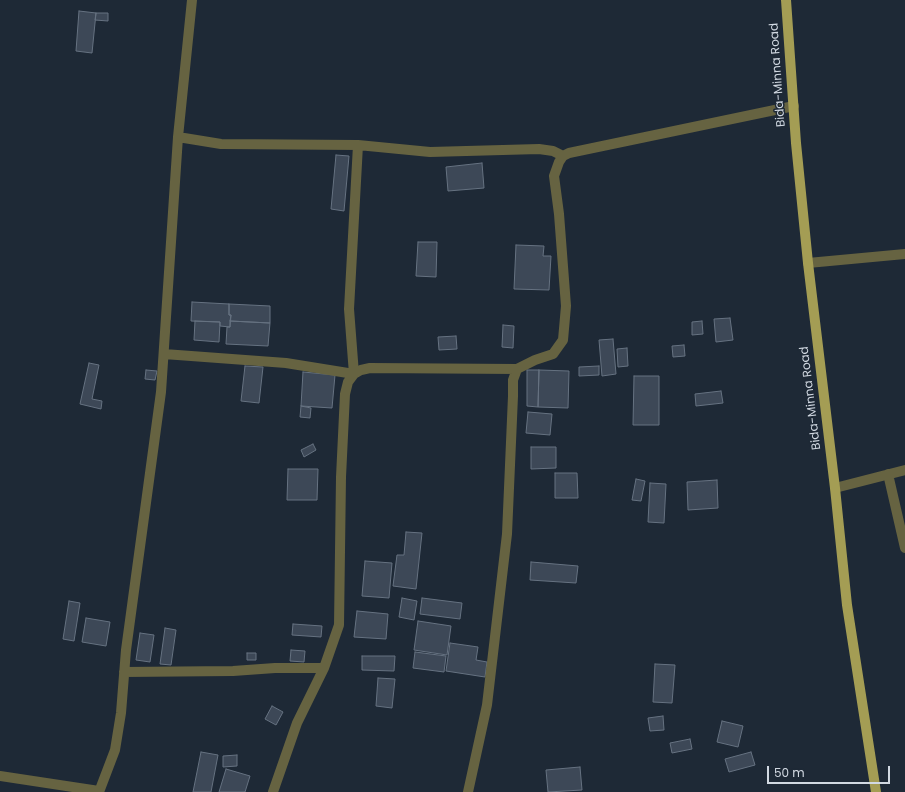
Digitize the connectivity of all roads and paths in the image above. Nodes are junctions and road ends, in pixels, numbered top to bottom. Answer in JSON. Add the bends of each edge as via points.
{"nodes":[{"id":1,"x":192,"y":0,"type":"edge"},
{"id":2,"x":786,"y":0,"type":"edge"},
{"id":3,"x":794,"y":106,"type":"junction"},
{"id":4,"x":178,"y":137,"type":"junction"},
{"id":5,"x":358,"y":145,"type":"junction"},
{"id":6,"x":563,"y":156,"type":"junction"},
{"id":7,"x":905,"y":254,"type":"edge"},
{"id":8,"x":808,"y":263,"type":"junction"},
{"id":9,"x":164,"y":354,"type":"junction"},
{"id":10,"x":517,"y":369,"type":"junction"},
{"id":11,"x":354,"y":374,"type":"junction"},
{"id":12,"x":905,"y":470,"type":"edge"},
{"id":13,"x":888,"y":474,"type":"junction"},
{"id":14,"x":835,"y":488,"type":"junction"},
{"id":15,"x":905,"y":548,"type":"edge"},
{"id":16,"x":324,"y":668,"type":"junction"},
{"id":17,"x":124,"y":672,"type":"junction"},
{"id":18,"x":0,"y":776,"type":"edge"},
{"id":19,"x":99,"y":792,"type":"edge"},
{"id":20,"x":273,"y":792,"type":"edge"},
{"id":21,"x":468,"y":792,"type":"edge"},
{"id":22,"x":876,"y":792,"type":"edge"}],
"edges":[{"from":1,"to":4,"type":"street"},
{"from":2,"to":3,"type":"main road","name":"Bida-Minna Road"},
{"from":3,"to":6,"type":"street"},
{"from":3,"to":8,"type":"main road","name":"Bida-Minna Road"},
{"from":4,"to":5,"type":"street","via":[[221,144]]},
{"from":4,"to":9,"type":"street"},
{"from":5,"to":6,"type":"street","via":[[430,152],[539,149]]},
{"from":5,"to":11,"type":"street","via":[[349,309]]},
{"from":6,"to":10,"type":"street","via":[[554,176],[566,306],[563,340],[553,354]]},
{"from":7,"to":8,"type":"street"},
{"from":8,"to":14,"type":"main road","name":"Bida-Minna Road"},
{"from":9,"to":11,"type":"street","via":[[286,363]]},
{"from":9,"to":17,"type":"street"},
{"from":10,"to":11,"type":"street","via":[[370,368]]},
{"from":10,"to":21,"type":"street","via":[[513,380],[503,573],[487,705]]},
{"from":11,"to":16,"type":"street","via":[[348,382],[345,394],[339,625]]},
{"from":12,"to":13,"type":"street"},
{"from":13,"to":14,"type":"street"},
{"from":13,"to":15,"type":"street"},
{"from":14,"to":22,"type":"main road","name":"Bida-Minna Road","via":[[847,605]]},
{"from":16,"to":17,"type":"street"},
{"from":16,"to":20,"type":"street","via":[[297,723]]},
{"from":17,"to":19,"type":"street","via":[[115,750]]},
{"from":18,"to":19,"type":"street"}]}
